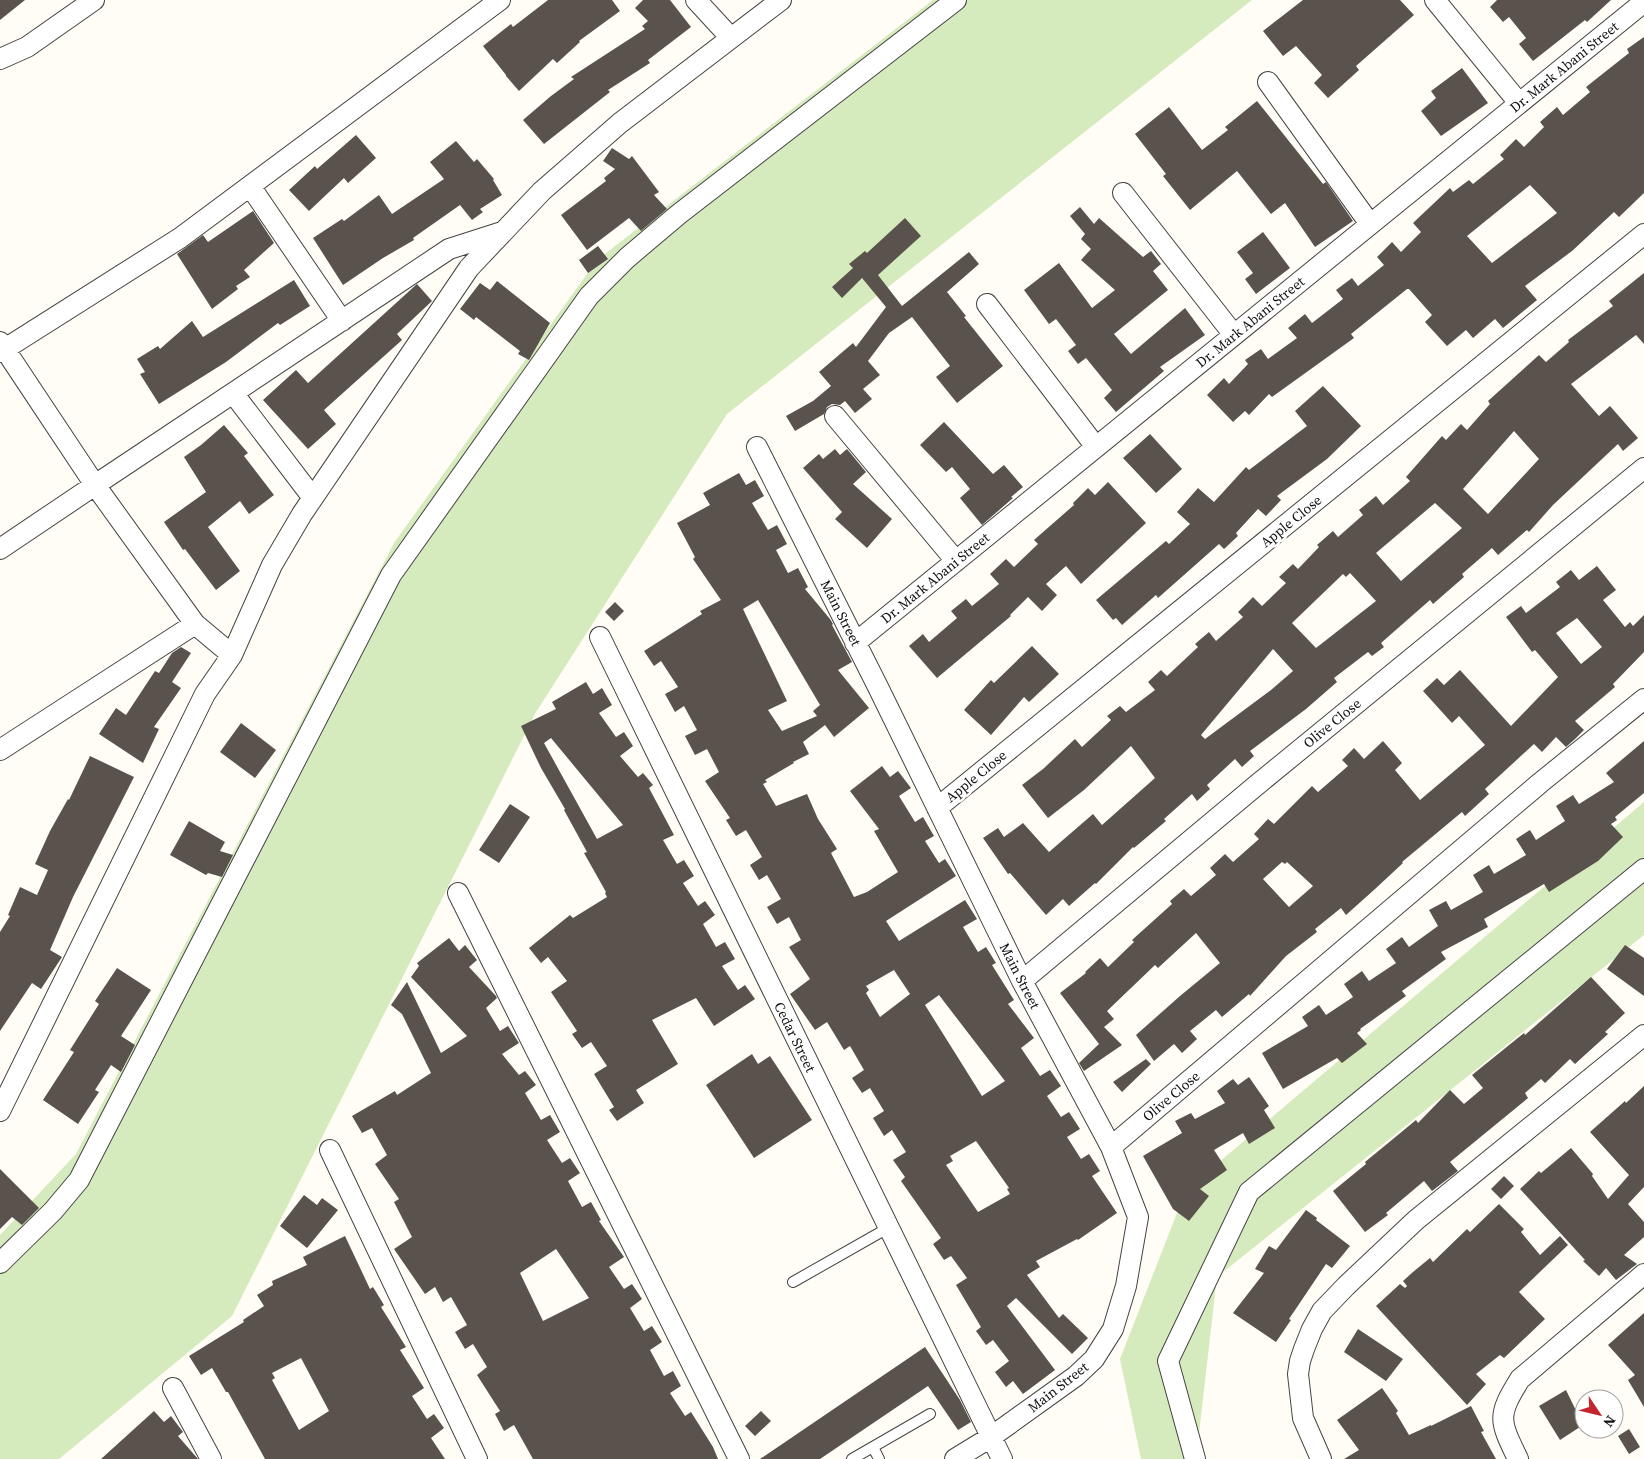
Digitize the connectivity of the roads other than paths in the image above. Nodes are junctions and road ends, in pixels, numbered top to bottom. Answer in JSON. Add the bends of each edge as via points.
{"nodes":[{"id":1,"x":94,"y":0,"type":"edge"},
{"id":2,"x":500,"y":0,"type":"edge"},
{"id":3,"x":696,"y":0,"type":"edge"},
{"id":4,"x":781,"y":0,"type":"edge"},
{"id":5,"x":956,"y":0,"type":"edge"},
{"id":6,"x":1435,"y":0,"type":"edge"},
{"id":7,"x":1644,"y":2,"type":"edge"},
{"id":8,"x":731,"y":38,"type":"junction"},
{"id":9,"x":0,"y":59,"type":"edge"},
{"id":10,"x":1268,"y":82,"type":"dead end"},
{"id":11,"x":1519,"y":103,"type":"junction"},
{"id":12,"x":250,"y":186,"type":"junction"},
{"id":13,"x":1123,"y":193,"type":"dead end"},
{"id":14,"x":1370,"y":224,"type":"junction"},
{"id":15,"x":504,"y":232,"type":"junction"},
{"id":16,"x":1644,"y":234,"type":"edge"},
{"id":17,"x":987,"y":304,"type":"dead end"},
{"id":18,"x":342,"y":321,"type":"junction"},
{"id":19,"x":1234,"y":335,"type":"junction"},
{"id":20,"x":2,"y":348,"type":"edge"},
{"id":21,"x":233,"y":393,"type":"junction"},
{"id":22,"x":835,"y":416,"type":"dead end"},
{"id":23,"x":757,"y":447,"type":"dead end"},
{"id":24,"x":1096,"y":447,"type":"junction"},
{"id":25,"x":1644,"y":468,"type":"edge"},
{"id":26,"x":95,"y":485,"type":"junction"},
{"id":27,"x":313,"y":498,"type":"junction"},
{"id":28,"x":0,"y":549,"type":"edge"},
{"id":29,"x":956,"y":561,"type":"junction"},
{"id":30,"x":194,"y":624,"type":"junction"},
{"id":31,"x":600,"y":637,"type":"dead end"},
{"id":32,"x":855,"y":643,"type":"junction"},
{"id":33,"x":232,"y":655,"type":"junction"},
{"id":34,"x":1644,"y":699,"type":"edge"},
{"id":35,"x":0,"y":750,"type":"edge"},
{"id":36,"x":937,"y":808,"type":"junction"},
{"id":37,"x":1644,"y":869,"type":"edge"},
{"id":38,"x":458,"y":894,"type":"dead end"},
{"id":39,"x":1022,"y":981,"type":"junction"},
{"id":40,"x":1644,"y":1035,"type":"edge"},
{"id":41,"x":0,"y":1111,"type":"edge"},
{"id":42,"x":1111,"y":1146,"type":"junction"},
{"id":43,"x":330,"y":1150,"type":"dead end"},
{"id":44,"x":888,"y":1228,"type":"junction"},
{"id":45,"x":0,"y":1262,"type":"edge"},
{"id":46,"x":1644,"y":1274,"type":"edge"},
{"id":47,"x":793,"y":1282,"type":"dead end"},
{"id":48,"x":173,"y":1388,"type":"dead end"},
{"id":49,"x":930,"y":1414,"type":"dead end"},
{"id":50,"x":991,"y":1437,"type":"junction"},
{"id":51,"x":873,"y":1447,"type":"junction"},
{"id":52,"x":210,"y":1459,"type":"edge"},
{"id":53,"x":477,"y":1459,"type":"edge"},
{"id":54,"x":738,"y":1459,"type":"edge"},
{"id":55,"x":852,"y":1459,"type":"edge"},
{"id":56,"x":879,"y":1459,"type":"edge"},
{"id":57,"x":955,"y":1459,"type":"edge"},
{"id":58,"x":1002,"y":1459,"type":"edge"},
{"id":59,"x":1195,"y":1459,"type":"edge"},
{"id":60,"x":1321,"y":1459,"type":"edge"},
{"id":61,"x":1518,"y":1459,"type":"edge"}],
"edges":[{"from":1,"to":9,"type":"street","via":[[27,48]]},
{"from":2,"to":12,"type":"street"},
{"from":3,"to":8,"type":"street"},
{"from":4,"to":8,"type":"street"},
{"from":5,"to":45,"type":"street","via":[[679,214],[589,296],[391,576],[79,1180],[53,1211]]},
{"from":6,"to":11,"type":"street"},
{"from":7,"to":11,"type":"street","name":"Dr. Mark Abani Street"},
{"from":8,"to":15,"type":"street","via":[[620,123],[542,191]]},
{"from":10,"to":14,"type":"street"},
{"from":11,"to":14,"type":"street","name":"Dr. Mark Abani Street"},
{"from":12,"to":18,"type":"street"},
{"from":12,"to":20,"type":"street","via":[[180,238]]},
{"from":13,"to":19,"type":"street"},
{"from":14,"to":19,"type":"street","name":"Dr. Mark Abani Street"},
{"from":15,"to":18,"type":"street","via":[[450,249]]},
{"from":15,"to":27,"type":"street","via":[[469,268]]},
{"from":16,"to":36,"type":"street","name":"Apple Close"},
{"from":17,"to":24,"type":"street"},
{"from":18,"to":21,"type":"street"},
{"from":19,"to":24,"type":"street","name":"Dr. Mark Abani Street"},
{"from":20,"to":26,"type":"street"},
{"from":21,"to":26,"type":"street"},
{"from":21,"to":27,"type":"street"},
{"from":22,"to":29,"type":"street"},
{"from":23,"to":32,"type":"street","name":"Main Street"},
{"from":24,"to":29,"type":"street","name":"Dr. Mark Abani Street"},
{"from":25,"to":39,"type":"street","name":"Olive Close"},
{"from":26,"to":28,"type":"street"},
{"from":26,"to":30,"type":"street"},
{"from":27,"to":33,"type":"street","via":[[272,565]]},
{"from":29,"to":32,"type":"street","name":"Dr. Mark Abani Street"},
{"from":30,"to":33,"type":"street"},
{"from":30,"to":35,"type":"street"},
{"from":31,"to":44,"type":"street","name":"Cedar Street"},
{"from":32,"to":36,"type":"street","name":"Main Street"},
{"from":33,"to":41,"type":"street","via":[[205,694]]},
{"from":34,"to":42,"type":"street","name":"Olive Close"},
{"from":36,"to":39,"type":"street","name":"Main Street"},
{"from":37,"to":59,"type":"street","via":[[1249,1192],[1168,1361]]},
{"from":38,"to":54,"type":"street"},
{"from":39,"to":42,"type":"street","name":"Main Street"},
{"from":40,"to":60,"type":"street","via":[[1416,1220],[1322,1311],[1304,1349],[1298,1374],[1303,1418]]},
{"from":42,"to":50,"type":"street","name":"Main Street","via":[[1138,1217],[1126,1286],[1113,1329],[1094,1359],[1076,1376]]},
{"from":43,"to":53,"type":"street"},
{"from":44,"to":47,"type":"lane"},
{"from":44,"to":50,"type":"street","name":"Cedar Street"},
{"from":46,"to":61,"type":"street","via":[[1520,1379],[1502,1415],[1506,1435]]},
{"from":48,"to":52,"type":"street"},
{"from":49,"to":51,"type":"lane"},
{"from":50,"to":57,"type":"street","name":"Main Street"},
{"from":50,"to":58,"type":"street","name":"Cedar Street"},
{"from":51,"to":55,"type":"lane"},
{"from":51,"to":56,"type":"lane"}]}
